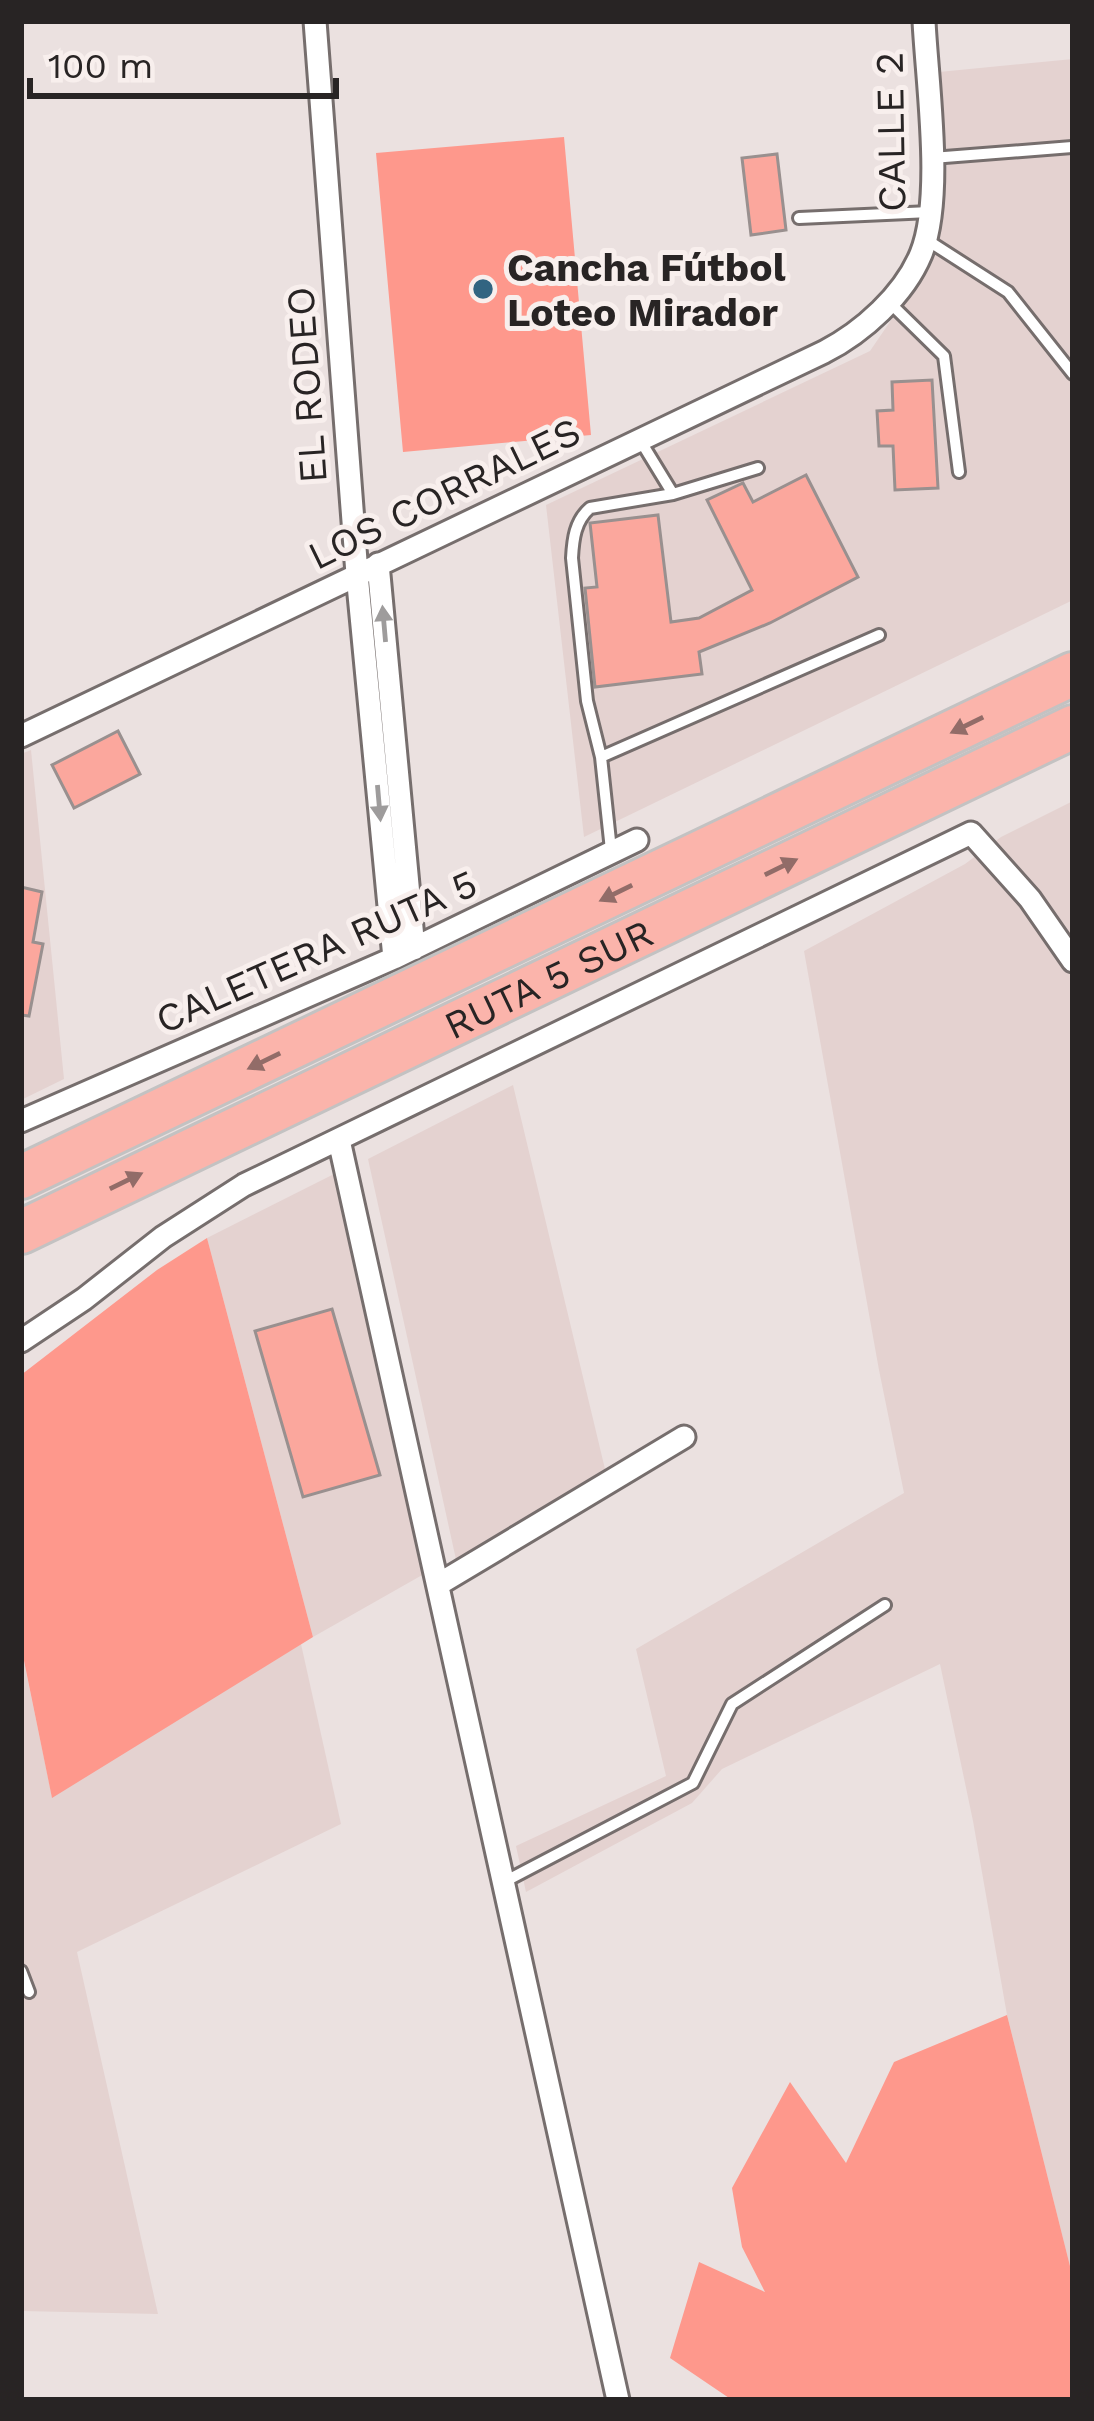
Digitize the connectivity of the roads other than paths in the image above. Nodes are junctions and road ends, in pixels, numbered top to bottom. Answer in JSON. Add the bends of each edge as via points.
{"nodes":[{"id":1,"x":315,"y":21,"type":"edge"},
{"id":2,"x":923,"y":21,"type":"edge"},
{"id":3,"x":1072,"y":147,"type":"edge"},
{"id":4,"x":932,"y":158,"type":"junction"},
{"id":5,"x":930,"y":212,"type":"junction"},
{"id":6,"x":799,"y":218,"type":"dead end"},
{"id":7,"x":926,"y":239,"type":"junction"},
{"id":8,"x":887,"y":301,"type":"junction"},
{"id":9,"x":1073,"y":374,"type":"edge"},
{"id":10,"x":639,"y":439,"type":"junction"},
{"id":11,"x":758,"y":467,"type":"dead end"},
{"id":12,"x":959,"y":472,"type":"dead end"},
{"id":13,"x":673,"y":494,"type":"junction"},
{"id":14,"x":378,"y":564,"type":"junction"},
{"id":15,"x":357,"y":574,"type":"junction"},
{"id":16,"x":879,"y":635,"type":"dead end"},
{"id":17,"x":1073,"y":674,"type":"edge"},
{"id":18,"x":1073,"y":727,"type":"edge"},
{"id":19,"x":21,"y":736,"type":"edge"},
{"id":20,"x":601,"y":757,"type":"junction"},
{"id":21,"x":638,"y":840,"type":"dead end"},
{"id":22,"x":611,"y":852,"type":"junction"},
{"id":23,"x":404,"y":954,"type":"junction"},
{"id":24,"x":1073,"y":961,"type":"edge"},
{"id":25,"x":21,"y":1121,"type":"edge"},
{"id":26,"x":338,"y":1140,"type":"junction"},
{"id":27,"x":21,"y":1177,"type":"edge"},
{"id":28,"x":21,"y":1232,"type":"edge"},
{"id":29,"x":21,"y":1341,"type":"edge"},
{"id":30,"x":684,"y":1437,"type":"dead end"},
{"id":31,"x":439,"y":1584,"type":"junction"},
{"id":32,"x":886,"y":1605,"type":"dead end"},
{"id":33,"x":504,"y":1882,"type":"junction"},
{"id":34,"x":21,"y":1971,"type":"edge"},
{"id":35,"x":29,"y":1992,"type":"dead end"},
{"id":36,"x":618,"y":2400,"type":"edge"}],
"edges":[{"from":1,"to":15,"type":"street","name":"EL RODEO"},
{"from":2,"to":4,"type":"street","name":"CALLE 2"},
{"from":3,"to":4,"type":"lane"},
{"from":4,"to":5,"type":"street","name":"CALLE 2"},
{"from":5,"to":6,"type":"lane"},
{"from":5,"to":7,"type":"street","name":"CALLE 2"},
{"from":7,"to":8,"type":"street","name":"CALLE 2"},
{"from":7,"to":9,"type":"lane","via":[[1008,292]]},
{"from":8,"to":10,"type":"street","name":"LOS CORRALES","via":[[839,344]]},
{"from":8,"to":12,"type":"lane","via":[[944,356]]},
{"from":10,"to":13,"type":"lane"},
{"from":10,"to":14,"type":"street","name":"LOS CORRALES"},
{"from":11,"to":13,"type":"lane"},
{"from":13,"to":20,"type":"lane","via":[[590,508],[573,537],[587,701]]},
{"from":14,"to":15,"type":"street","name":"LOS CORRALES"},
{"from":23,"to":14,"type":"street","one_way":true},
{"from":15,"to":19,"type":"street","name":"LOS CORRALES"},
{"from":15,"to":23,"type":"street","name":"EL RODEO","one_way":true},
{"from":16,"to":20,"type":"lane"},
{"from":17,"to":27,"type":"highway","name":"RUTA 5 SUR","one_way":true},
{"from":28,"to":18,"type":"highway","name":"RUTA 5 SUR","one_way":true},
{"from":20,"to":22,"type":"lane"},
{"from":21,"to":22,"type":"street","name":"CALETERA RUTA 5"},
{"from":22,"to":23,"type":"street","name":"CALETERA RUTA 5"},
{"from":23,"to":25,"type":"street","name":"CALETERA RUTA 5"},
{"from":24,"to":26,"type":"street","via":[[971,833]]},
{"from":26,"to":29,"type":"street","via":[[203,1210]]},
{"from":26,"to":31,"type":"street"},
{"from":30,"to":31,"type":"street"},
{"from":31,"to":33,"type":"street"},
{"from":32,"to":33,"type":"lane","via":[[732,1704],[693,1783]]},
{"from":33,"to":36,"type":"street"},
{"from":34,"to":35,"type":"lane"}]}
